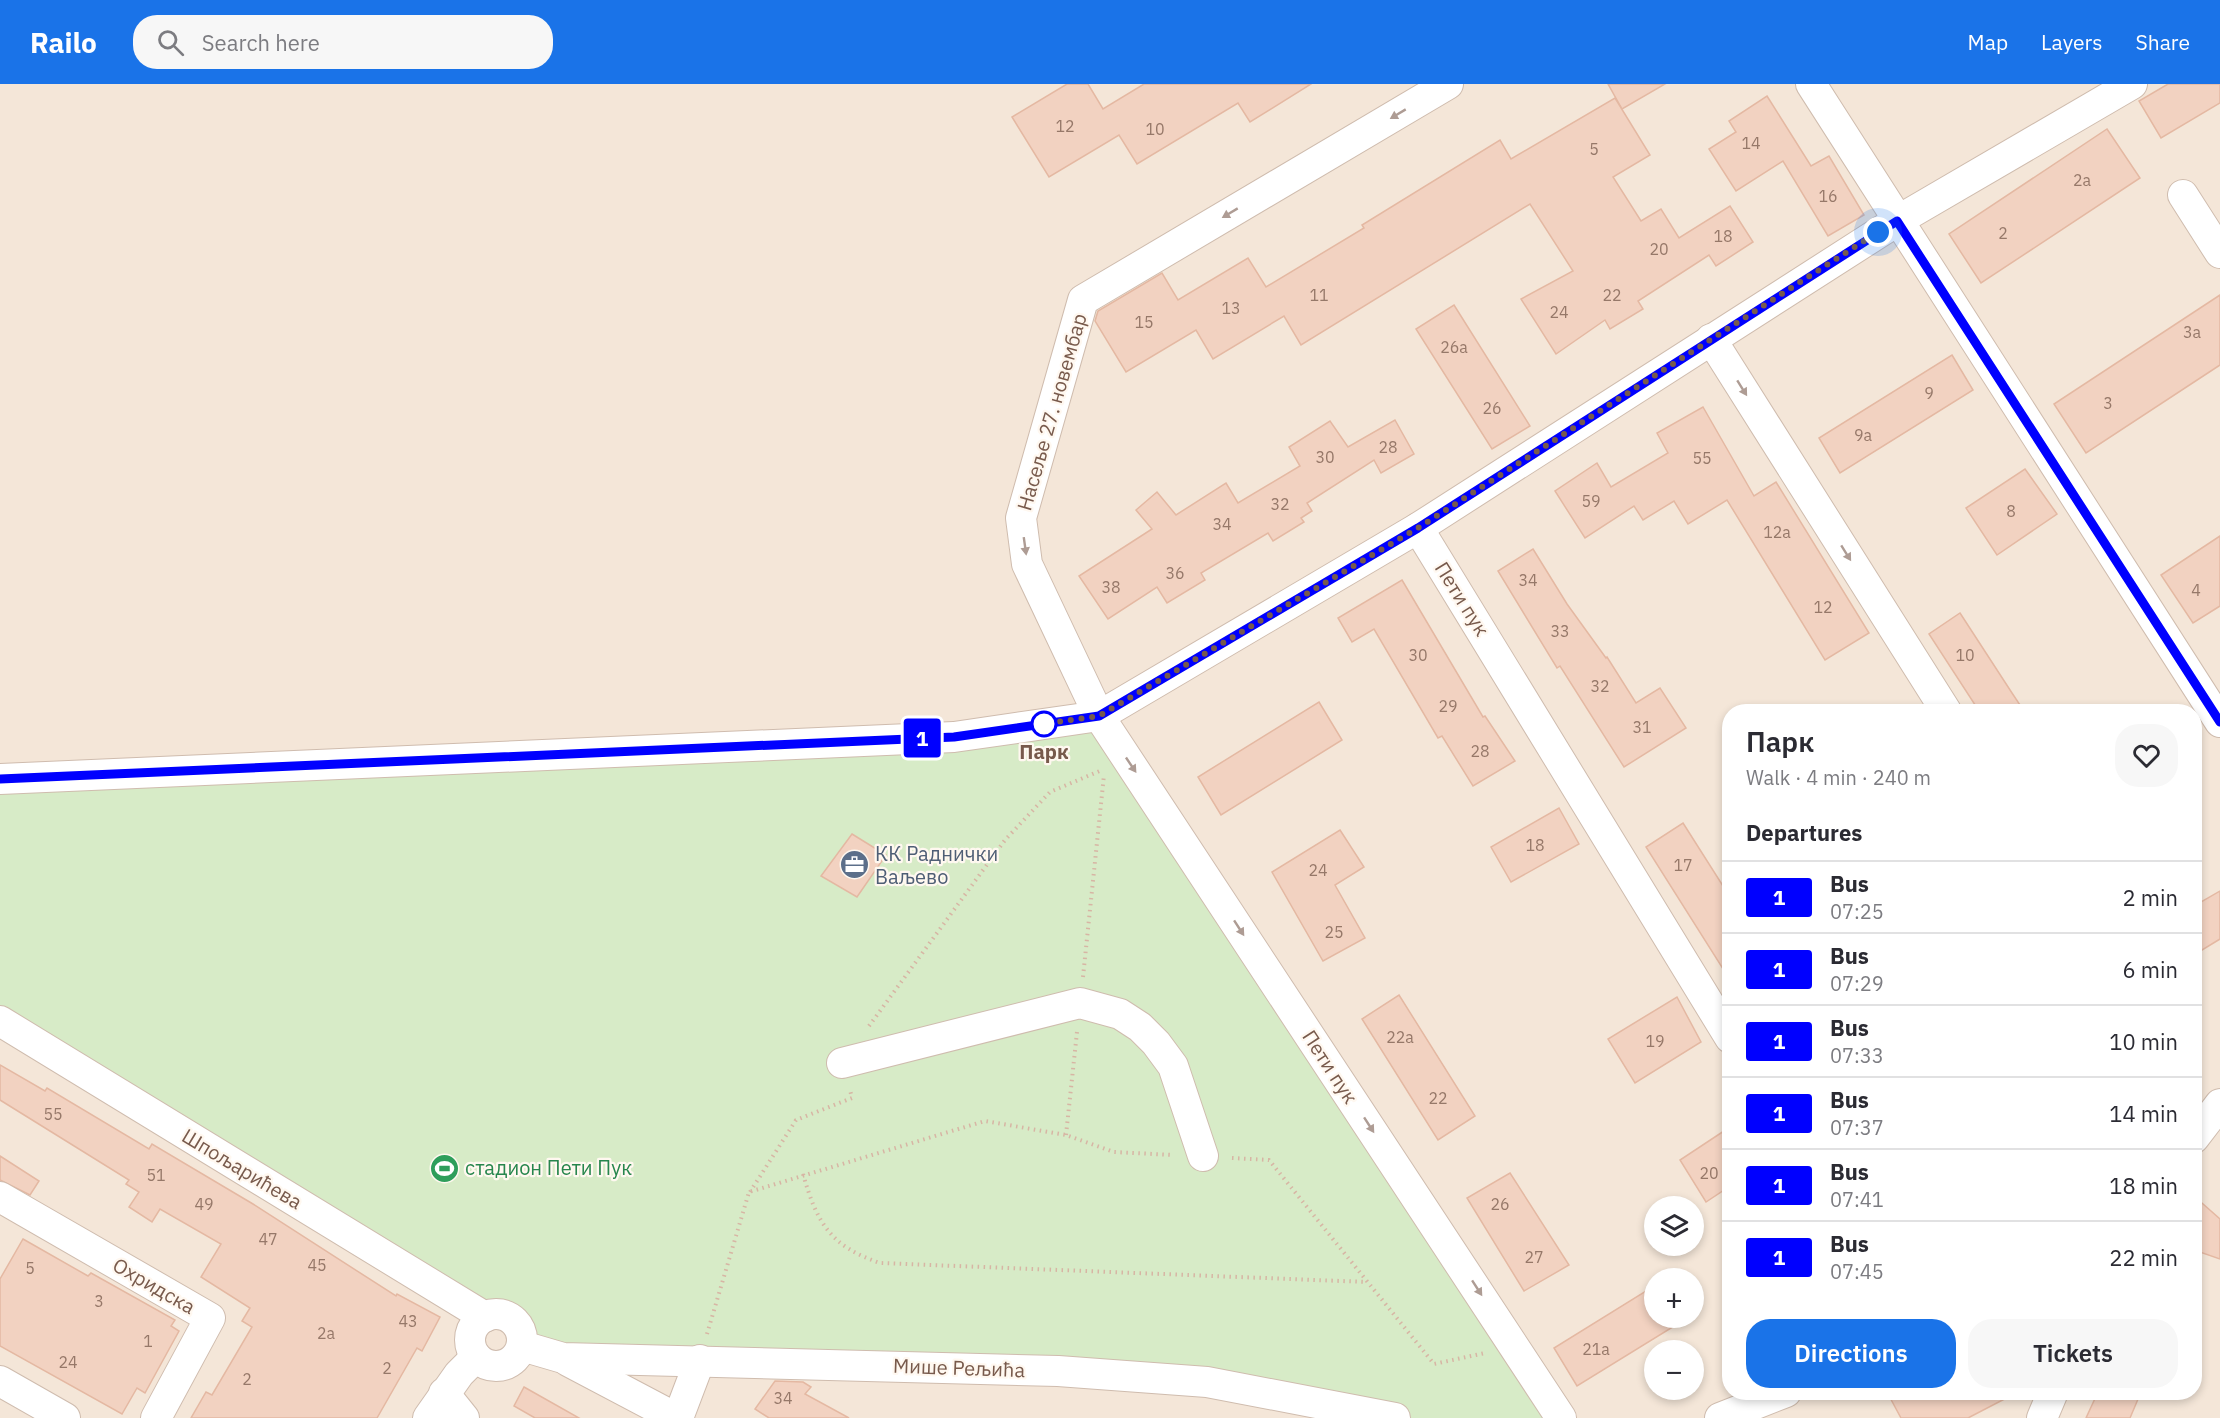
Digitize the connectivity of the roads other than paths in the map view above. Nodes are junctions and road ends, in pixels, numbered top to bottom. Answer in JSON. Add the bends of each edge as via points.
{"nodes":[{"id":1,"x":1448,"y":84,"type":"edge"},
{"id":2,"x":1810,"y":84,"type":"edge"},
{"id":3,"x":2132,"y":84,"type":"edge"},
{"id":4,"x":2183,"y":195,"type":"dead end"},
{"id":5,"x":1897,"y":221,"type":"junction"},
{"id":6,"x":2220,"y":253,"type":"edge"},
{"id":7,"x":1711,"y":339,"type":"junction"},
{"id":8,"x":1418,"y":528,"type":"junction"},
{"id":9,"x":1942,"y":704,"type":"edge"},
{"id":10,"x":1099,"y":716,"type":"junction"},
{"id":11,"x":2220,"y":722,"type":"edge"},
{"id":12,"x":0,"y":779,"type":"edge"},
{"id":13,"x":0,"y":1021,"type":"edge"},
{"id":14,"x":1722,"y":1025,"type":"edge"},
{"id":15,"x":842,"y":1063,"type":"road end"},
{"id":16,"x":1203,"y":1156,"type":"road end"},
{"id":17,"x":0,"y":1197,"type":"edge"},
{"id":18,"x":485,"y":1317,"type":"junction"},
{"id":19,"x":522,"y":1346,"type":"junction"},
{"id":20,"x":476,"y":1357,"type":"junction"},
{"id":21,"x":563,"y":1358,"type":"junction"},
{"id":22,"x":700,"y":1360,"type":"junction"},
{"id":23,"x":0,"y":1381,"type":"edge"},
{"id":24,"x":444,"y":1393,"type":"junction"},
{"id":25,"x":1766,"y":1400,"type":"edge"},
{"id":26,"x":2050,"y":1400,"type":"edge"},
{"id":27,"x":51,"y":1415,"type":"edge"},
{"id":28,"x":156,"y":1418,"type":"edge"},
{"id":29,"x":428,"y":1418,"type":"edge"},
{"id":30,"x":464,"y":1418,"type":"edge"},
{"id":31,"x":677,"y":1418,"type":"edge"},
{"id":32,"x":1395,"y":1418,"type":"edge"},
{"id":33,"x":1561,"y":1418,"type":"edge"},
{"id":34,"x":1720,"y":1418,"type":"edge"},
{"id":35,"x":2042,"y":1418,"type":"edge"}],
"edges":[{"from":1,"to":10,"type":"street","name":"Насеље 27. новембар","one_way":true,"via":[[1083,300],[1021,518],[1027,564]]},
{"from":2,"to":5,"type":"street"},
{"from":3,"to":5,"type":"street"},
{"from":4,"to":6,"type":"street"},
{"from":5,"to":7,"type":"street"},
{"from":5,"to":11,"type":"street"},
{"from":7,"to":8,"type":"street"},
{"from":7,"to":9,"type":"street","one_way":true},
{"from":8,"to":10,"type":"street"},
{"from":8,"to":14,"type":"street","name":"Пети пук"},
{"from":10,"to":12,"type":"street","via":[[954,737]]},
{"from":10,"to":33,"type":"street","name":"Пети пук","one_way":true},
{"from":13,"to":18,"type":"street","name":"Шпољарићева"},
{"from":15,"to":16,"type":"street","via":[[1080,1003],[1120,1014],[1156,1043],[1173,1066]]},
{"from":17,"to":28,"type":"street","name":"Охридска","via":[[210,1318]]},
{"from":18,"to":19,"type":"street","via":[[509,1318],[520,1330]]},
{"from":18,"to":20,"type":"street","via":[[471,1335]]},
{"from":19,"to":20,"type":"street","via":[[514,1360],[506,1364],[491,1366]]},
{"from":19,"to":21,"type":"street","name":"Мише Рељића"},
{"from":20,"to":24,"type":"street"},
{"from":21,"to":22,"type":"street","name":"Мише Рељића"},
{"from":21,"to":31,"type":"street"},
{"from":22,"to":31,"type":"street"},
{"from":22,"to":32,"type":"street","name":"Мише Рељића","via":[[1058,1371],[1207,1382]]},
{"from":23,"to":27,"type":"street"},
{"from":24,"to":29,"type":"street"},
{"from":24,"to":30,"type":"street"},
{"from":25,"to":34,"type":"street"},
{"from":26,"to":35,"type":"street"}]}
